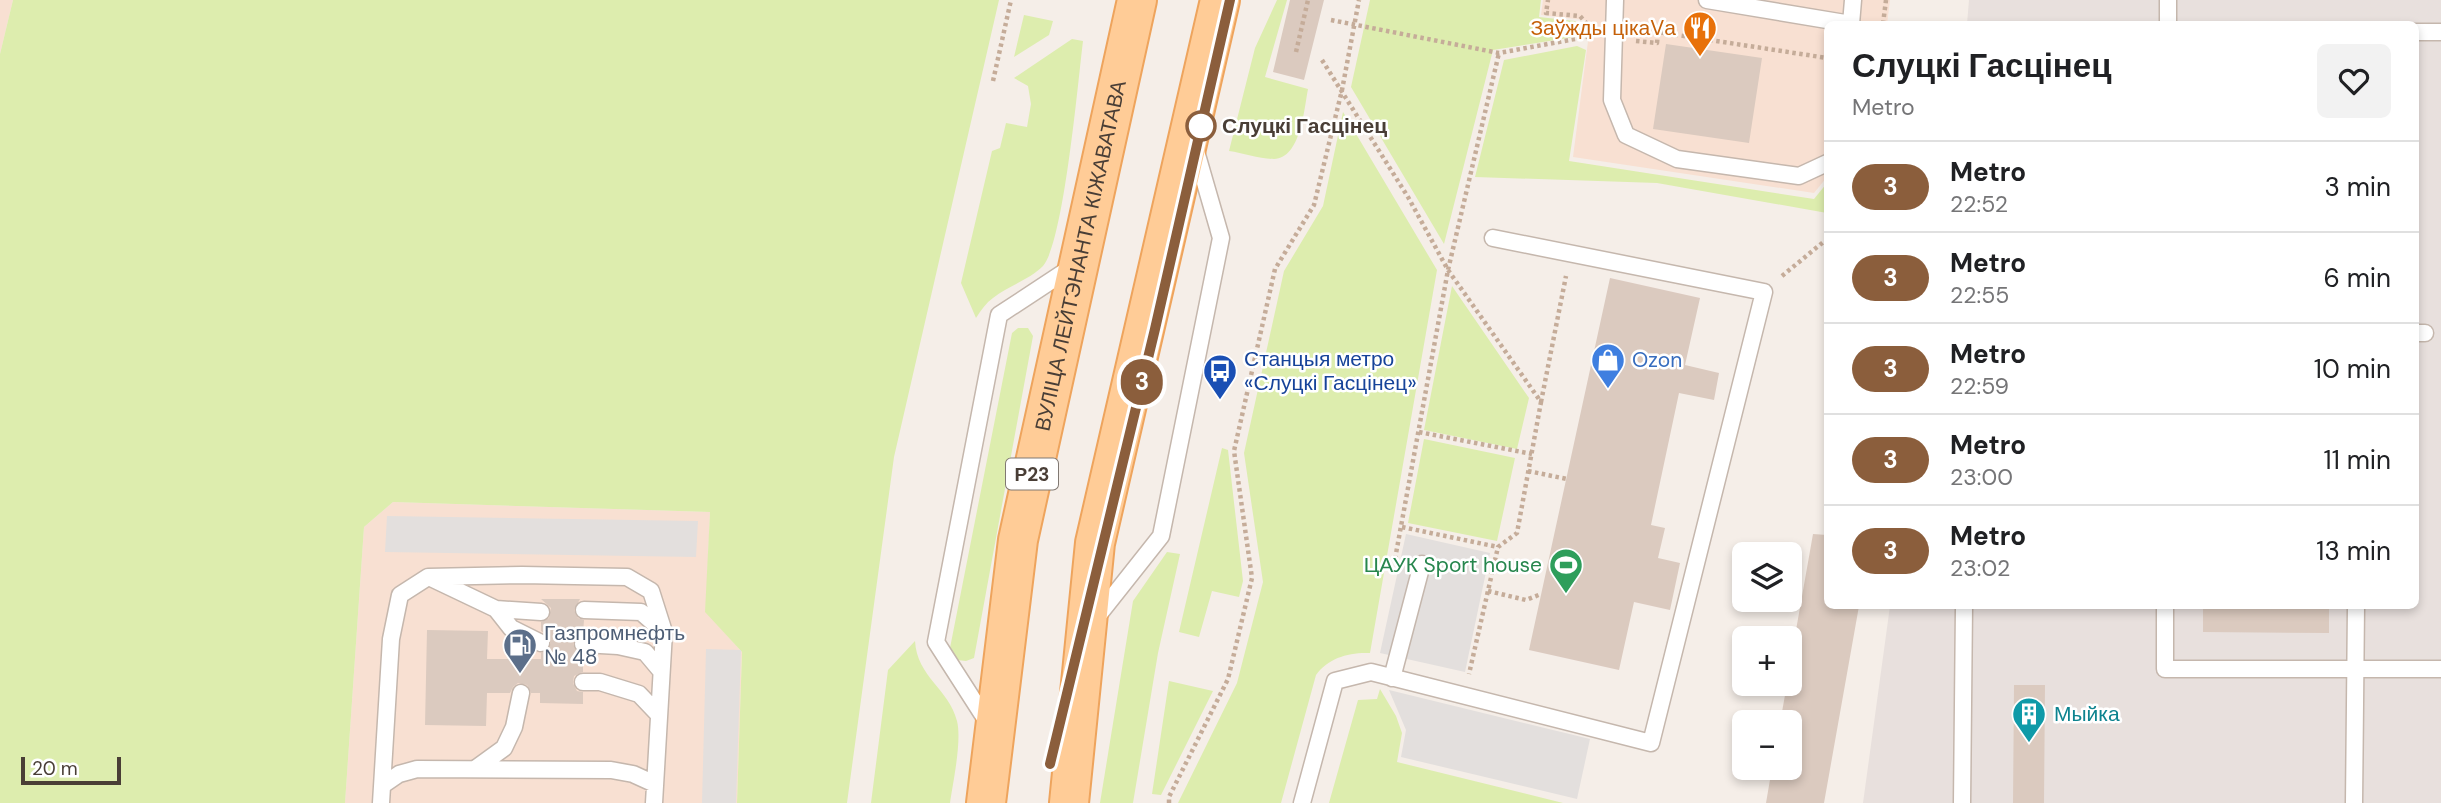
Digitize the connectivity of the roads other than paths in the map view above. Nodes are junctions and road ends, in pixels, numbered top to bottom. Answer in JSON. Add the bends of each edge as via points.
{"nodes":[{"id":1,"x":1137,"y":0,"type":"edge"},
{"id":2,"x":1220,"y":0,"type":"edge"},
{"id":3,"x":1615,"y":0,"type":"edge"},
{"id":4,"x":1707,"y":0,"type":"edge"},
{"id":5,"x":1853,"y":0,"type":"edge"},
{"id":6,"x":2168,"y":0,"type":"edge"},
{"id":7,"x":1727,"y":2,"type":"edge"},
{"id":8,"x":1759,"y":4,"type":"edge"},
{"id":9,"x":1837,"y":21,"type":"edge"},
{"id":10,"x":1851,"y":21,"type":"edge"},
{"id":11,"x":2168,"y":21,"type":"edge"},
{"id":12,"x":2419,"y":32,"type":"edge"},
{"id":13,"x":2441,"y":32,"type":"edge"},
{"id":14,"x":1190,"y":128,"type":"junction"},
{"id":15,"x":1824,"y":164,"type":"edge"},
{"id":16,"x":1493,"y":238,"type":"dead end"},
{"id":17,"x":1080,"y":262,"type":"junction"},
{"id":18,"x":1422,"y":564,"type":"dead end"},
{"id":19,"x":428,"y":577,"type":"junction"},
{"id":20,"x":496,"y":609,"type":"junction"},
{"id":21,"x":1964,"y":609,"type":"edge"},
{"id":22,"x":2165,"y":609,"type":"edge"},
{"id":23,"x":2356,"y":609,"type":"edge"},
{"id":24,"x":584,"y":610,"type":"dead end"},
{"id":25,"x":541,"y":612,"type":"dead end"},
{"id":26,"x":1086,"y":631,"type":"junction"},
{"id":27,"x":664,"y":632,"type":"junction"},
{"id":28,"x":541,"y":643,"type":"dead end"},
{"id":29,"x":583,"y":644,"type":"dead end"},
{"id":30,"x":2356,"y":669,"type":"junction"},
{"id":31,"x":2441,"y":669,"type":"edge"},
{"id":32,"x":661,"y":671,"type":"junction"},
{"id":33,"x":1392,"y":678,"type":"junction"},
{"id":34,"x":583,"y":682,"type":"dead end"},
{"id":35,"x":521,"y":693,"type":"dead end"},
{"id":36,"x":659,"y":715,"type":"junction"},
{"id":37,"x":995,"y":733,"type":"junction"},
{"id":38,"x":475,"y":769,"type":"junction"},
{"id":39,"x":655,"y":784,"type":"junction"},
{"id":40,"x":383,"y":785,"type":"junction"},
{"id":41,"x":380,"y":803,"type":"edge"},
{"id":42,"x":654,"y":803,"type":"edge"},
{"id":43,"x":986,"y":803,"type":"edge"},
{"id":44,"x":1069,"y":803,"type":"edge"},
{"id":45,"x":1302,"y":803,"type":"edge"},
{"id":46,"x":1962,"y":803,"type":"edge"},
{"id":47,"x":2354,"y":803,"type":"edge"}],
"edges":[{"from":1,"to":17,"type":"main road","name":"ВУЛІЦА ЛЕЙТЭНАНТА КІЖАВАТАВА","number":"Р23"},
{"from":2,"to":14,"type":"main road"},
{"from":3,"to":15,"type":"lane","via":[[1612,100],[1626,135],[1677,159],[1799,176]]},
{"from":4,"to":7,"type":"lane"},
{"from":5,"to":10,"type":"lane"},
{"from":6,"to":11,"type":"lane"},
{"from":7,"to":8,"type":"lane"},
{"from":8,"to":9,"type":"lane"},
{"from":12,"to":13,"type":"lane"},
{"from":14,"to":26,"type":"main road","via":[[1095,543]]},
{"from":14,"to":26,"type":"lane","via":[[1221,238],[1164,523],[1161,536]]},
{"from":16,"to":33,"type":"lane","via":[[1763,292],[1651,743]]},
{"from":17,"to":37,"type":"main road","name":"ВУЛІЦА ЛЕЙТЭНАНТА КІЖАВАТАВА","number":"Р23","via":[[1018,540]]},
{"from":17,"to":37,"type":"lane","via":[[999,315],[936,642]]},
{"from":18,"to":33,"type":"lane"},
{"from":19,"to":20,"type":"lane"},
{"from":19,"to":27,"type":"lane","via":[[627,577],[651,591]]},
{"from":19,"to":40,"type":"lane","via":[[400,595],[391,639]]},
{"from":20,"to":25,"type":"lane"},
{"from":20,"to":28,"type":"lane","via":[[511,628]]},
{"from":21,"to":46,"type":"lane"},
{"from":22,"to":30,"type":"lane","via":[[2165,669]]},
{"from":23,"to":30,"type":"lane"},
{"from":24,"to":27,"type":"lane","via":[[642,612]]},
{"from":26,"to":44,"type":"main road"},
{"from":27,"to":32,"type":"lane"},
{"from":29,"to":32,"type":"lane","via":[[645,652]]},
{"from":30,"to":31,"type":"lane"},
{"from":30,"to":47,"type":"lane"},
{"from":32,"to":36,"type":"lane"},
{"from":33,"to":45,"type":"lane","via":[[1371,672],[1335,681]]},
{"from":34,"to":36,"type":"lane","via":[[600,682],[639,694]]},
{"from":35,"to":38,"type":"lane","via":[[504,748]]},
{"from":36,"to":39,"type":"lane"},
{"from":37,"to":43,"type":"main road","name":"ВУЛІЦА ЛЕЙТЭНАНТА КІЖАВАТАВА","number":"Р23"},
{"from":38,"to":39,"type":"lane","via":[[611,770]]},
{"from":38,"to":40,"type":"lane","via":[[417,769]]},
{"from":39,"to":42,"type":"lane"},
{"from":40,"to":41,"type":"lane"}]}
